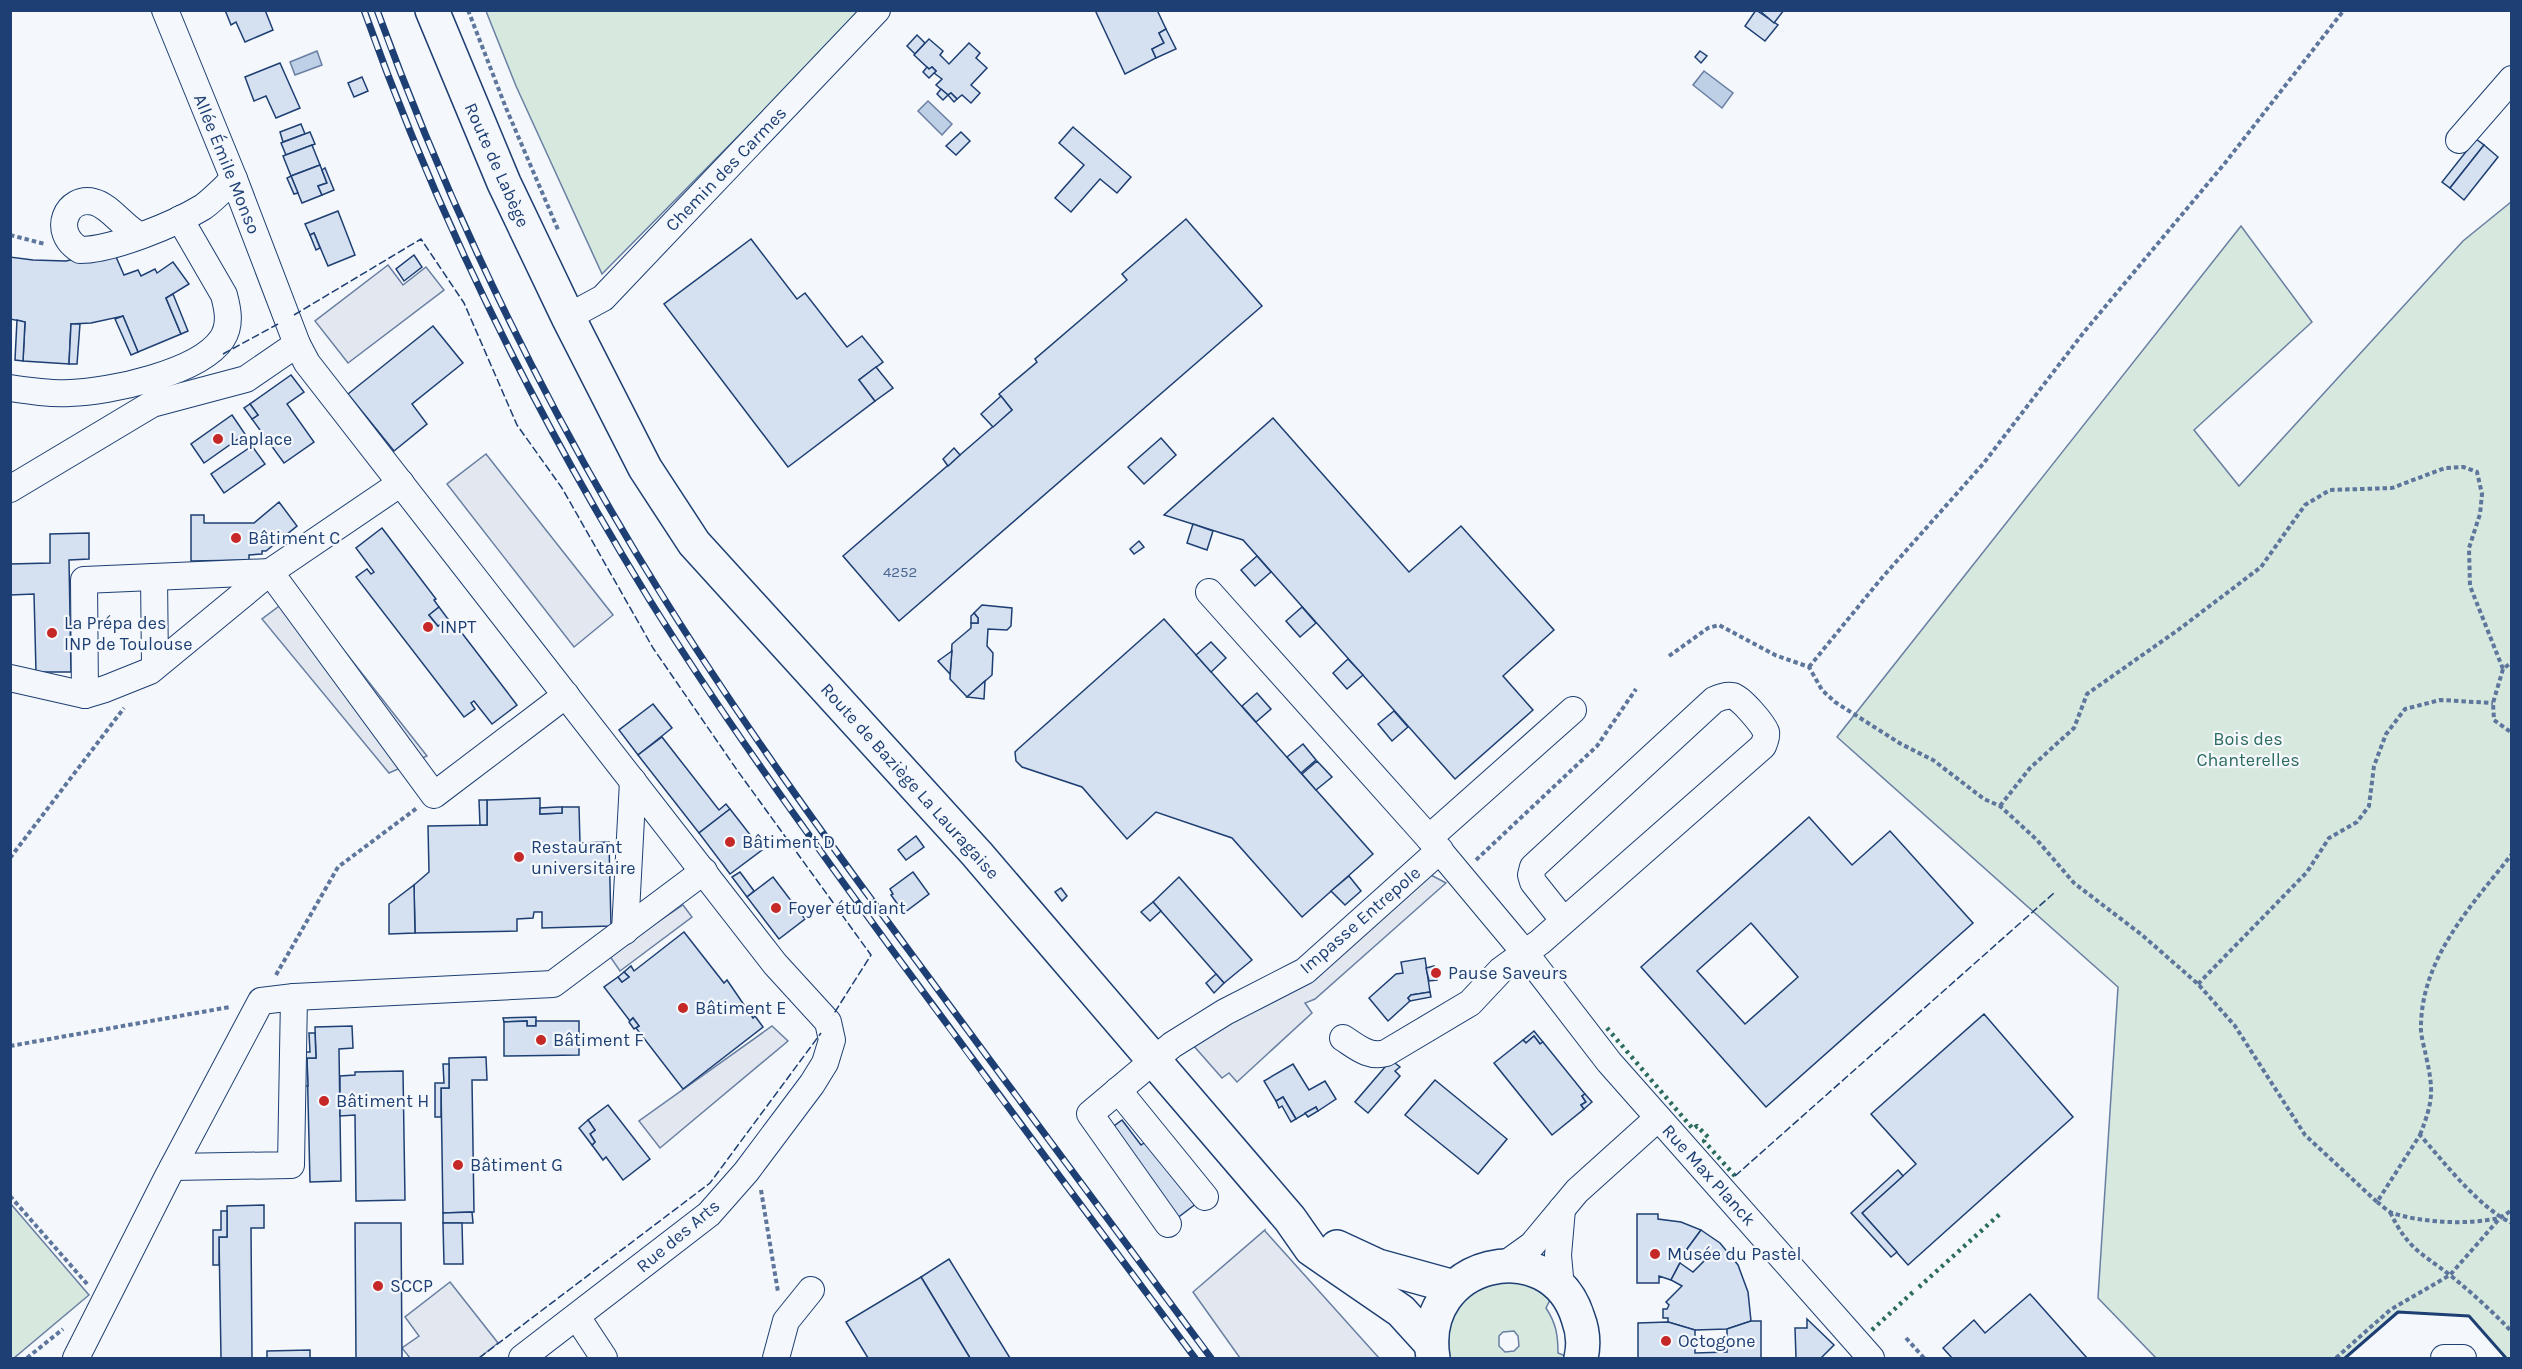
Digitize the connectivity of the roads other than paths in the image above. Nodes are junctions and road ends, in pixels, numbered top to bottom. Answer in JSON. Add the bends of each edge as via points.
{"nodes":[{"id":1,"x":165,"y":10,"type":"edge"},
{"id":2,"x":432,"y":10,"type":"edge"},
{"id":3,"x":877,"y":10,"type":"edge"},
{"id":4,"x":2511,"y":79,"type":"edge"},
{"id":5,"x":2459,"y":140,"type":"dead end"},
{"id":6,"x":234,"y":179,"type":"junction"},
{"id":7,"x":180,"y":219,"type":"junction"},
{"id":8,"x":139,"y":234,"type":"dead end"},
{"id":9,"x":567,"y":317,"type":"junction"},
{"id":10,"x":297,"y":344,"type":"junction"},
{"id":11,"x":10,"y":388,"type":"edge"},
{"id":12,"x":401,"y":483,"type":"junction"},
{"id":13,"x":10,"y":489,"type":"edge"},
{"id":14,"x":270,"y":572,"type":"junction"},
{"id":15,"x":154,"y":577,"type":"junction"},
{"id":16,"x":1209,"y":592,"type":"dead end"},
{"id":17,"x":155,"y":666,"type":"junction"},
{"id":18,"x":10,"y":678,"type":"edge"},
{"id":19,"x":85,"y":695,"type":"junction"},
{"id":20,"x":566,"y":695,"type":"junction"},
{"id":21,"x":1573,"y":710,"type":"dead end"},
{"id":22,"x":633,"y":781,"type":"junction"},
{"id":23,"x":1434,"y":844,"type":"junction"},
{"id":24,"x":704,"y":871,"type":"junction"},
{"id":25,"x":1564,"y":921,"type":"junction"},
{"id":26,"x":625,"y":931,"type":"junction"},
{"id":27,"x":1525,"y":954,"type":"junction"},
{"id":28,"x":294,"y":997,"type":"junction"},
{"id":29,"x":828,"y":1022,"type":"joint"},
{"id":30,"x":1343,"y":1038,"type":"dead end"},
{"id":31,"x":1154,"y":1059,"type":"junction"},
{"id":32,"x":1118,"y":1089,"type":"junction"},
{"id":33,"x":1658,"y":1118,"type":"junction"},
{"id":34,"x":173,"y":1167,"type":"junction"},
{"id":35,"x":1205,"y":1197,"type":"dead end"},
{"id":36,"x":1562,"y":1209,"type":"junction"},
{"id":37,"x":1290,"y":1219,"type":"junction"},
{"id":38,"x":1168,"y":1224,"type":"dead end"},
{"id":39,"x":1504,"y":1265,"type":"junction"},
{"id":40,"x":1454,"y":1287,"type":"junction"},
{"id":41,"x":1561,"y":1288,"type":"junction"},
{"id":42,"x":811,"y":1290,"type":"dead end"},
{"id":43,"x":577,"y":1317,"type":"junction"},
{"id":44,"x":1432,"y":1351,"type":"edge"},
{"id":45,"x":76,"y":1359,"type":"edge"},
{"id":46,"x":522,"y":1359,"type":"edge"},
{"id":47,"x":604,"y":1359,"type":"edge"},
{"id":48,"x":776,"y":1359,"type":"edge"},
{"id":49,"x":1581,"y":1359,"type":"edge"},
{"id":50,"x":1871,"y":1359,"type":"edge"},
{"id":51,"x":2444,"y":1359,"type":"edge"},
{"id":52,"x":2463,"y":1359,"type":"edge"}],
"edges":[{"from":1,"to":6,"type":"street","name":"Allée Émile Monso"},
{"from":2,"to":9,"type":"main road","name":"Route de Labège","via":[[504,183]]},
{"from":3,"to":9,"type":"street","name":"Chemin des Carmes","via":[[603,298]]},
{"from":4,"to":5,"type":"street"},
{"from":6,"to":7,"type":"street","via":[[205,205]]},
{"from":6,"to":10,"type":"street","name":"Allée Émile Monso"},
{"from":7,"to":8,"type":"street"},
{"from":7,"to":11,"type":"street","via":[[224,295],[228,309],[222,339],[211,350],[136,384],[105,390],[70,393]]},
{"from":9,"to":31,"type":"main road","name":"Route de Baziège La Lauragaise","via":[[645,468],[694,543],[962,836]]},
{"from":10,"to":12,"type":"street","name":"Allée Émile Monso","via":[[307,363]]},
{"from":10,"to":13,"type":"street","via":[[246,379],[152,404]]},
{"from":12,"to":14,"type":"street"},
{"from":12,"to":20,"type":"street","name":"Allée Émile Monso"},
{"from":14,"to":15,"type":"street"},
{"from":14,"to":17,"type":"street"},
{"from":14,"to":20,"type":"street","via":[[434,795]]},
{"from":15,"to":17,"type":"street"},
{"from":15,"to":19,"type":"street","via":[[84,580]]},
{"from":16,"to":23,"type":"street"},
{"from":17,"to":19,"type":"street"},
{"from":18,"to":19,"type":"street"},
{"from":20,"to":22,"type":"street","name":"Allée Émile Monso"},
{"from":21,"to":23,"type":"street","name":"Impasse Entrepole"},
{"from":22,"to":24,"type":"street","name":"Allée Émile Monso"},
{"from":22,"to":26,"type":"street"},
{"from":23,"to":27,"type":"street"},
{"from":23,"to":31,"type":"street","name":"Impasse Entrepole","via":[[1305,971],[1225,1012]]},
{"from":24,"to":26,"type":"street"},
{"from":24,"to":29,"type":"street","name":"Allée Émile Monso","via":[[775,964]]},
{"from":25,"to":25,"type":"street","via":[[1763,746],[1765,730],[1742,702],[1734,696],[1714,700],[1533,867],[1533,882]]},
{"from":25,"to":27,"type":"street"},
{"from":26,"to":28,"type":"street","via":[[553,984]]},
{"from":27,"to":30,"type":"street","via":[[1501,970],[1470,1003],[1386,1053],[1370,1054]]},
{"from":27,"to":33,"type":"street"},
{"from":28,"to":34,"type":"street","via":[[261,1001]]},
{"from":28,"to":34,"type":"street","via":[[291,1165]]},
{"from":29,"to":43,"type":"street","name":"Rue des Arts","via":[[832,1040],[825,1063],[746,1172],[709,1214]]},
{"from":31,"to":32,"type":"street","name":"Impasse Entrepole"},
{"from":31,"to":37,"type":"main road","name":"Route de Baziège La Lauragaise"},
{"from":32,"to":35,"type":"street"},
{"from":32,"to":38,"type":"street","name":"Impasse Entrepole","via":[[1090,1114]]},
{"from":33,"to":36,"type":"street","name":"Rue Max Planck"},
{"from":33,"to":50,"type":"street","name":"Rue Max Planck"},
{"from":34,"to":45,"type":"street"},
{"from":36,"to":39,"type":"street","name":"Rue Max Planck","via":[[1532,1245]]},
{"from":36,"to":41,"type":"street","via":[[1558,1255]]},
{"from":37,"to":40,"type":"main road","name":"Route de Baziège La Lauragaise","via":[[1378,1266]]},
{"from":37,"to":44,"type":"main road","name":"Route de Baziège La Lauragaise","via":[[1311,1249],[1401,1311]]},
{"from":39,"to":40,"type":"main road","via":[[1469,1276]]},
{"from":39,"to":41,"type":"main road","via":[[1544,1275]]},
{"from":40,"to":44,"type":"main road","via":[[1433,1322]]},
{"from":41,"to":49,"type":"main road","via":[[1575,1308],[1583,1331]]},
{"from":42,"to":48,"type":"street","via":[[786,1321]]},
{"from":43,"to":46,"type":"street","name":"Rue des Arts"},
{"from":43,"to":47,"type":"street"},
{"from":51,"to":52,"type":"street"}]}
